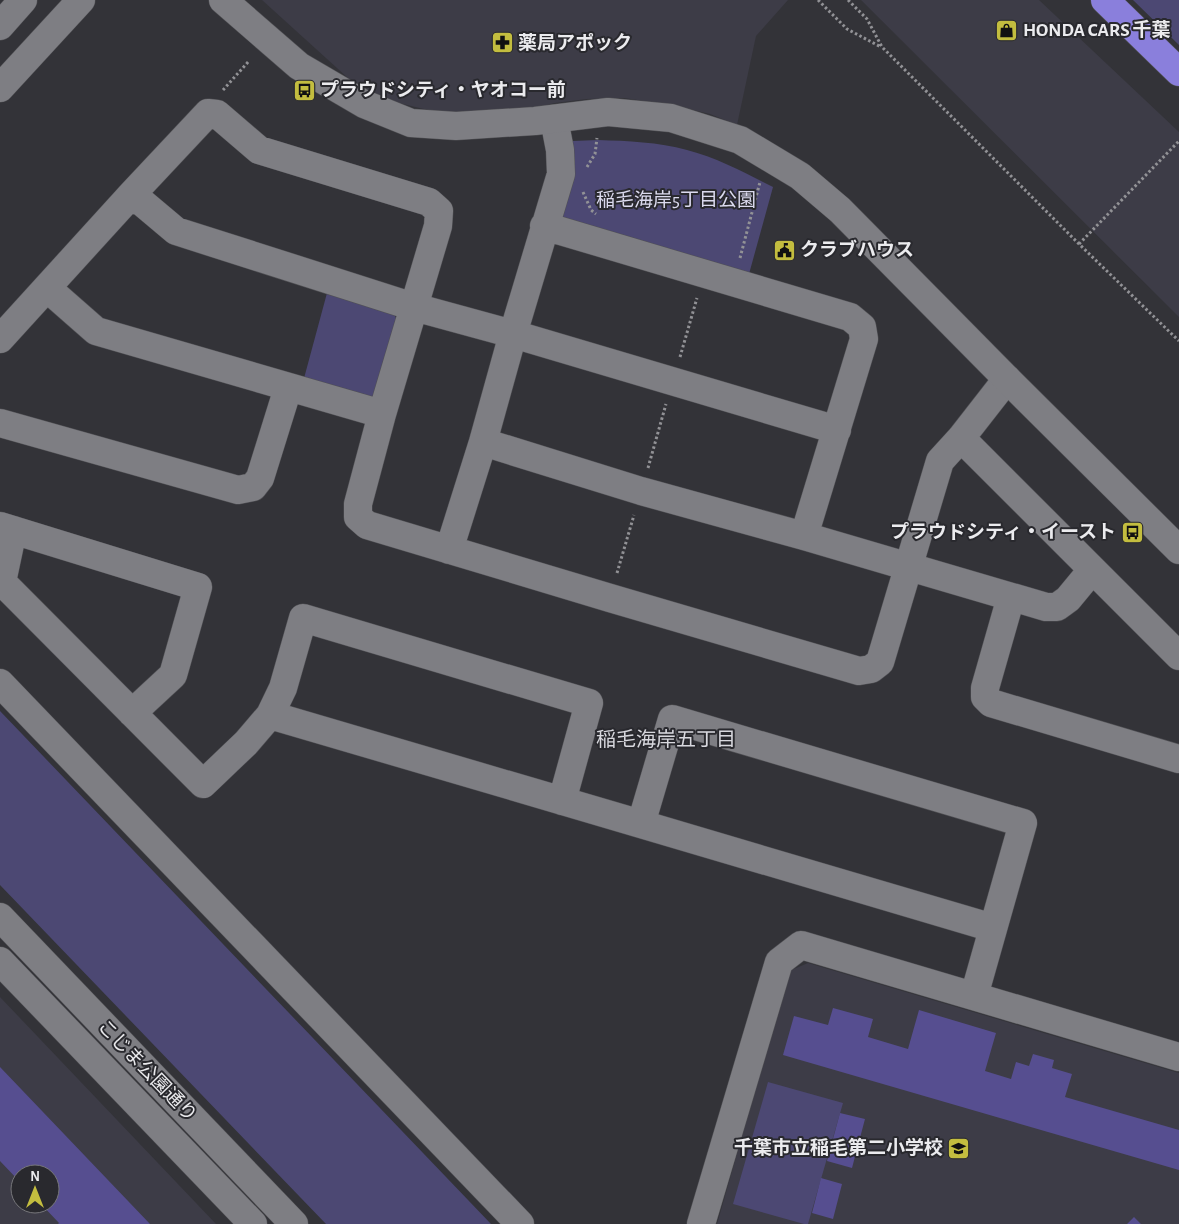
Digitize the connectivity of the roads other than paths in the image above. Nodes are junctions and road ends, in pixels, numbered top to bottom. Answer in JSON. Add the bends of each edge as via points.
{"nodes":[{"id":1,"x":23,"y":0,"type":"edge"},
{"id":2,"x":81,"y":0,"type":"edge"},
{"id":3,"x":222,"y":0,"type":"edge"},
{"id":4,"x":1105,"y":0,"type":"edge"},
{"id":5,"x":0,"y":26,"type":"edge"},
{"id":6,"x":1179,"y":72,"type":"edge"},
{"id":7,"x":0,"y":88,"type":"edge"},
{"id":8,"x":554,"y":120,"type":"junction"},
{"id":9,"x":132,"y":194,"type":"junction"},
{"id":10,"x":544,"y":226,"type":"junction"},
{"id":11,"x":47,"y":288,"type":"junction"},
{"id":12,"x":414,"y":307,"type":"junction"},
{"id":13,"x":512,"y":334,"type":"junction"},
{"id":14,"x":0,"y":340,"type":"edge"},
{"id":15,"x":1007,"y":379,"type":"junction"},
{"id":16,"x":288,"y":388,"type":"junction"},
{"id":17,"x":382,"y":414,"type":"junction"},
{"id":18,"x":0,"y":423,"type":"edge"},
{"id":19,"x":837,"y":430,"type":"junction"},
{"id":20,"x":961,"y":438,"type":"junction"},
{"id":21,"x":483,"y":442,"type":"junction"},
{"id":22,"x":6,"y":528,"type":"edge"},
{"id":23,"x":804,"y":536,"type":"junction"},
{"id":24,"x":449,"y":550,"type":"junction"},
{"id":25,"x":1179,"y":550,"type":"edge"},
{"id":26,"x":909,"y":568,"type":"junction"},
{"id":27,"x":1092,"y":570,"type":"junction"},
{"id":28,"x":1011,"y":597,"type":"junction"},
{"id":29,"x":1179,"y":656,"type":"edge"},
{"id":30,"x":0,"y":684,"type":"edge"},
{"id":31,"x":132,"y":713,"type":"junction"},
{"id":32,"x":270,"y":715,"type":"junction"},
{"id":33,"x":1179,"y":759,"type":"edge"},
{"id":34,"x":562,"y":801,"type":"junction"},
{"id":35,"x":641,"y":824,"type":"junction"},
{"id":36,"x":0,"y":917,"type":"edge"},
{"id":37,"x":993,"y":928,"type":"junction"},
{"id":38,"x":0,"y":961,"type":"edge"},
{"id":39,"x":974,"y":996,"type":"junction"},
{"id":40,"x":1179,"y":1057,"type":"edge"},
{"id":41,"x":253,"y":1224,"type":"edge"},
{"id":42,"x":294,"y":1224,"type":"edge"},
{"id":43,"x":520,"y":1224,"type":"edge"},
{"id":44,"x":701,"y":1224,"type":"edge"}],
"edges":[{"from":1,"to":5,"type":"street"},
{"from":2,"to":7,"type":"street"},
{"from":3,"to":8,"type":"street","via":[[299,66],[364,104],[411,123],[456,126]]},
{"from":4,"to":6,"type":"highway"},
{"from":8,"to":10,"type":"street","via":[[561,174]]},
{"from":8,"to":15,"type":"street","via":[[608,112],[671,118],[740,140],[800,176],[840,210]]},
{"from":9,"to":11,"type":"street"},
{"from":9,"to":12,"type":"street","via":[[176,231]]},
{"from":9,"to":12,"type":"street","via":[[208,113],[217,114],[259,150],[429,202],[439,211],[438,226]]},
{"from":10,"to":13,"type":"street"},
{"from":10,"to":19,"type":"street","via":[[850,317],[862,327],[864,339]]},
{"from":11,"to":14,"type":"street"},
{"from":11,"to":16,"type":"street","via":[[96,331]]},
{"from":12,"to":13,"type":"street"},
{"from":12,"to":17,"type":"street"},
{"from":13,"to":19,"type":"street"},
{"from":13,"to":21,"type":"street"},
{"from":15,"to":20,"type":"street"},
{"from":15,"to":25,"type":"street"},
{"from":16,"to":17,"type":"street"},
{"from":16,"to":18,"type":"street","via":[[260,478],[253,487],[238,490]]},
{"from":17,"to":24,"type":"street","via":[[358,504],[358,517],[367,525]]},
{"from":19,"to":23,"type":"street"},
{"from":20,"to":26,"type":"street","via":[[940,461]]},
{"from":20,"to":27,"type":"street"},
{"from":21,"to":23,"type":"street","via":[[641,491]]},
{"from":21,"to":24,"type":"street"},
{"from":22,"to":31,"type":"street","via":[[2,582]]},
{"from":22,"to":31,"type":"street","via":[[198,587],[173,675]]},
{"from":23,"to":26,"type":"street"},
{"from":24,"to":26,"type":"street","via":[[859,670],[871,669],[880,662]]},
{"from":26,"to":28,"type":"street"},
{"from":27,"to":28,"type":"street","via":[[1068,600],[1057,606],[1046,607]]},
{"from":27,"to":29,"type":"street"},
{"from":28,"to":33,"type":"street","via":[[985,697],[991,702]]},
{"from":30,"to":43,"type":"street"},
{"from":31,"to":32,"type":"street","via":[[203,784],[246,744]]},
{"from":32,"to":34,"type":"street"},
{"from":32,"to":34,"type":"street","via":[[283,688],[303,618],[589,702]]},
{"from":34,"to":35,"type":"street"},
{"from":35,"to":37,"type":"street"},
{"from":35,"to":37,"type":"street","via":[[672,719],[1023,823]]},
{"from":36,"to":42,"type":"street","name":"こじま公園通り"},
{"from":37,"to":39,"type":"street"},
{"from":38,"to":41,"type":"street","name":"こじま公園通り"},
{"from":39,"to":40,"type":"street"},
{"from":39,"to":44,"type":"street","via":[[801,945],[779,962]]}]}
